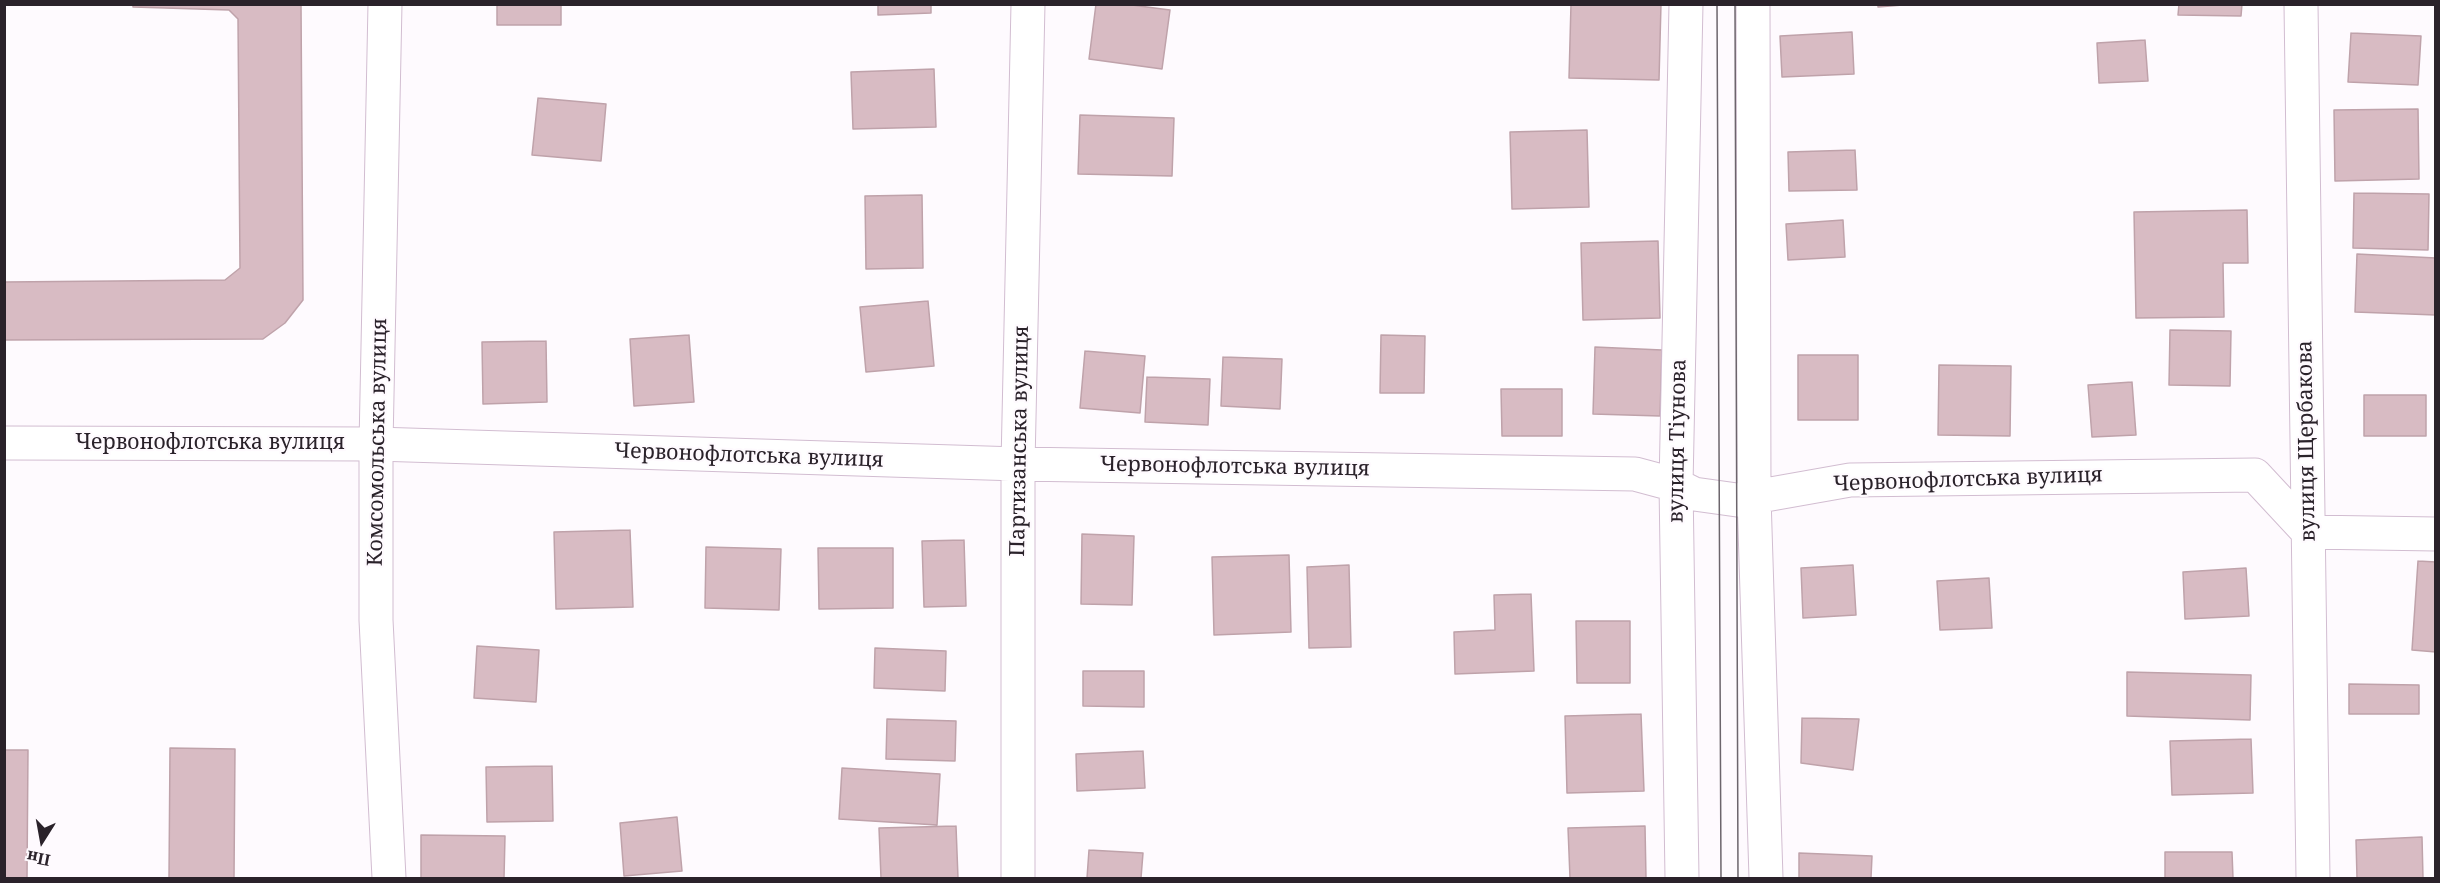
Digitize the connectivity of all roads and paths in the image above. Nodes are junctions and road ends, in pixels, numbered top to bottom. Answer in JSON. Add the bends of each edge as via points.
{"nodes":[{"id":1,"x":385,"y":4,"type":"edge"},
{"id":2,"x":1028,"y":4,"type":"edge"},
{"id":3,"x":1686,"y":4,"type":"edge"},
{"id":4,"x":1753,"y":4,"type":"edge"},
{"id":5,"x":2301,"y":4,"type":"edge"},
{"id":6,"x":4,"y":442,"type":"edge"},
{"id":7,"x":376,"y":444,"type":"junction"},
{"id":8,"x":1018,"y":464,"type":"junction"},
{"id":9,"x":1676,"y":485,"type":"junction"},
{"id":10,"x":1755,"y":497,"type":"junction"},
{"id":11,"x":2308,"y":532,"type":"junction"},
{"id":12,"x":2436,"y":534,"type":"edge"},
{"id":13,"x":389,"y":879,"type":"edge"},
{"id":14,"x":1018,"y":879,"type":"edge"},
{"id":15,"x":1682,"y":879,"type":"edge"},
{"id":16,"x":1766,"y":879,"type":"edge"},
{"id":17,"x":2313,"y":879,"type":"edge"}],
"edges":[{"from":1,"to":7,"type":"street","name":"Комсомольська вулиця"},
{"from":2,"to":8,"type":"street","name":"Партизанська вулиця"},
{"from":3,"to":9,"type":"street","name":"вулиця Тіунова"},
{"from":4,"to":10,"type":"street"},
{"from":5,"to":11,"type":"street","name":"вулиця Щербакова"},
{"from":6,"to":7,"type":"street","name":"Червонофлотська вулиця"},
{"from":7,"to":8,"type":"street","name":"Червонофлотська вулиця"},
{"from":7,"to":13,"type":"street","name":"Комсомольська вулиця","via":[[376,620]]},
{"from":8,"to":9,"type":"street","name":"Червонофлотська вулиця","via":[[1635,474]]},
{"from":8,"to":14,"type":"street","name":"Партизанська вулиця"},
{"from":9,"to":10,"type":"street","name":"Червонофлотська вулиця","via":[[1719,499]]},
{"from":9,"to":15,"type":"street","name":"вулиця Тіунова"},
{"from":10,"to":11,"type":"street","name":"Червонофлотська вулиця","via":[[1850,480],[2255,474]]},
{"from":10,"to":16,"type":"street"},
{"from":11,"to":12,"type":"street"},
{"from":11,"to":17,"type":"street","name":"вулиця Щербакова"}]}
